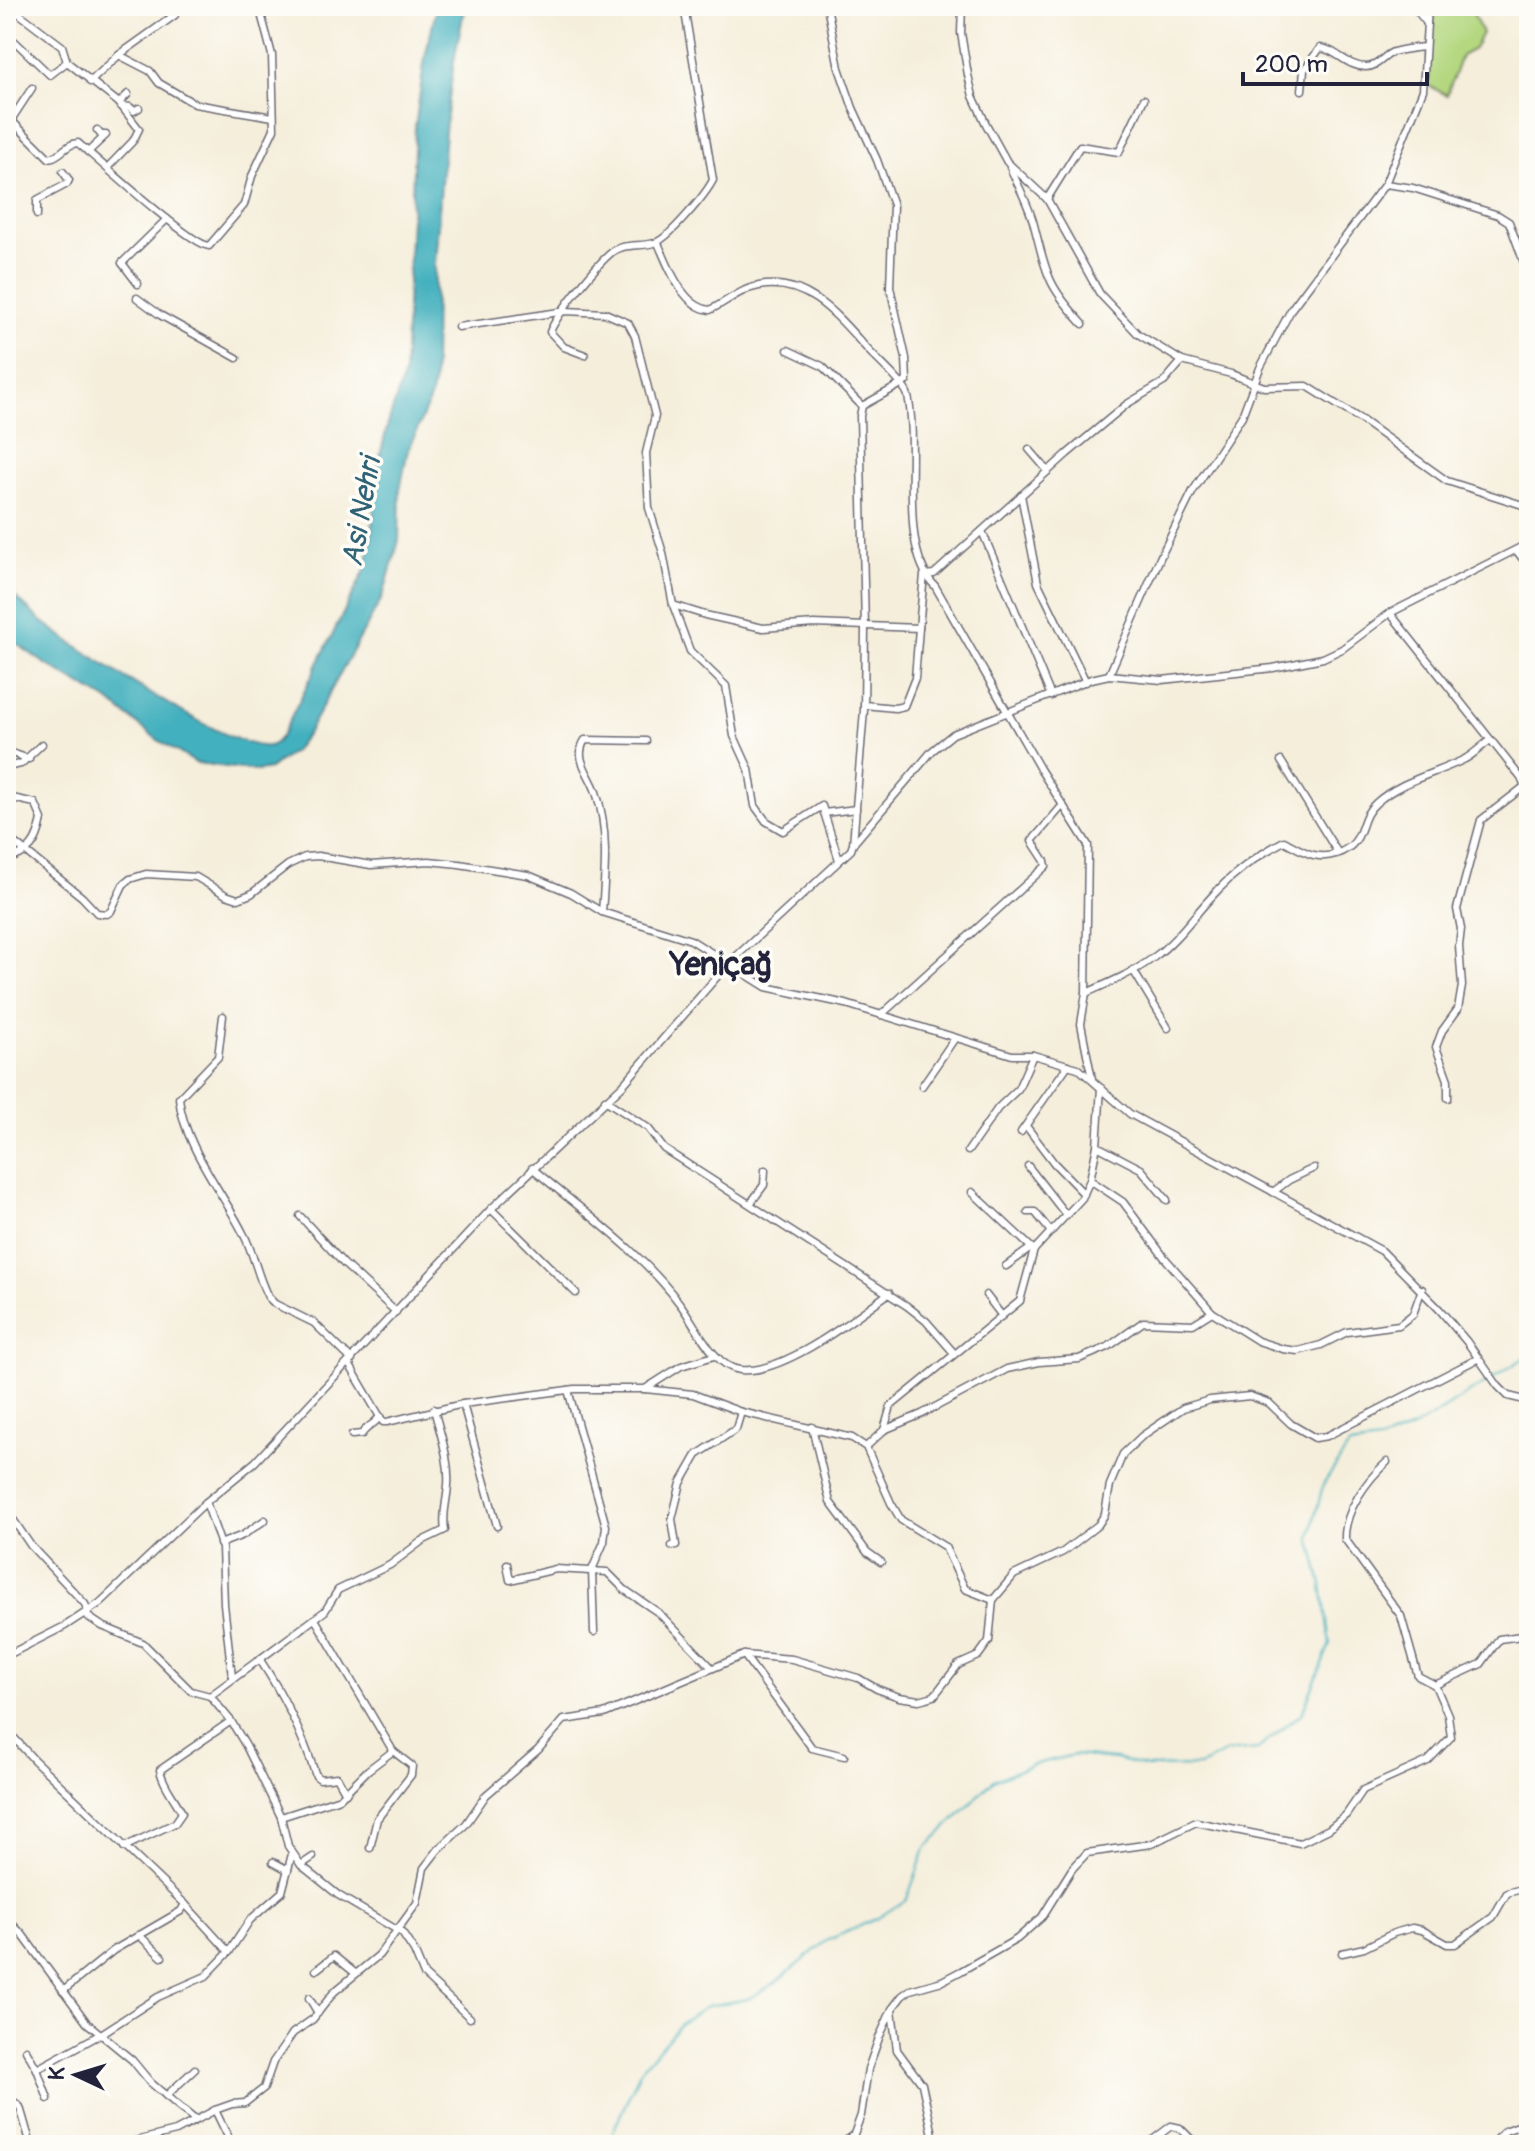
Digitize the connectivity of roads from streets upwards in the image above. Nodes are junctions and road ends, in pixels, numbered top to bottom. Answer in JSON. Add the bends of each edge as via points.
{"nodes":[{"id":1,"x":9,"y":6,"type":"edge"},
{"id":2,"x":152,"y":6,"type":"edge"},
{"id":3,"x":259,"y":6,"type":"edge"},
{"id":4,"x":684,"y":6,"type":"edge"},
{"id":5,"x":827,"y":6,"type":"edge"},
{"id":6,"x":962,"y":6,"type":"edge"},
{"id":7,"x":1413,"y":6,"type":"edge"},
{"id":8,"x":1428,"y":6,"type":"edge"},
{"id":9,"x":1426,"y":22,"type":"junction"},
{"id":10,"x":6,"y":33,"type":"edge"},
{"id":11,"x":270,"y":42,"type":"junction"},
{"id":12,"x":259,"y":43,"type":"dead end"},
{"id":13,"x":1425,"y":47,"type":"junction"},
{"id":14,"x":119,"y":55,"type":"junction"},
{"id":15,"x":67,"y":62,"type":"junction"},
{"id":16,"x":90,"y":82,"type":"junction"},
{"id":17,"x":32,"y":88,"type":"dead end"},
{"id":18,"x":1302,"y":90,"type":"dead end"},
{"id":19,"x":128,"y":94,"type":"dead end"},
{"id":20,"x":1144,"y":99,"type":"dead end"},
{"id":21,"x":120,"y":105,"type":"junction"},
{"id":22,"x":139,"y":108,"type":"dead end"},
{"id":23,"x":9,"y":117,"type":"edge"},
{"id":24,"x":273,"y":117,"type":"junction"},
{"id":25,"x":97,"y":130,"type":"dead end"},
{"id":26,"x":88,"y":152,"type":"junction"},
{"id":27,"x":1007,"y":162,"type":"junction"},
{"id":28,"x":107,"y":168,"type":"junction"},
{"id":29,"x":63,"y":172,"type":"dead end"},
{"id":30,"x":1385,"y":184,"type":"junction"},
{"id":31,"x":1047,"y":199,"type":"junction"},
{"id":32,"x":147,"y":201,"type":"junction"},
{"id":33,"x":139,"y":207,"type":"dead end"},
{"id":34,"x":37,"y":215,"type":"dead end"},
{"id":35,"x":167,"y":219,"type":"junction"},
{"id":36,"x":658,"y":243,"type":"junction"},
{"id":37,"x":1529,"y":276,"type":"edge"},
{"id":38,"x":138,"y":284,"type":"dead end"},
{"id":39,"x":137,"y":298,"type":"dead end"},
{"id":40,"x":562,"y":311,"type":"junction"},
{"id":41,"x":1083,"y":324,"type":"dead end"},
{"id":42,"x":458,"y":327,"type":"dead end"},
{"id":43,"x":788,"y":350,"type":"dead end"},
{"id":44,"x":585,"y":355,"type":"dead end"},
{"id":45,"x":237,"y":358,"type":"dead end"},
{"id":46,"x":1182,"y":361,"type":"junction"},
{"id":47,"x":1254,"y":383,"type":"junction"},
{"id":48,"x":901,"y":385,"type":"junction"},
{"id":49,"x":862,"y":406,"type":"junction"},
{"id":50,"x":1029,"y":449,"type":"dead end"},
{"id":51,"x":1048,"y":471,"type":"junction"},
{"id":52,"x":1021,"y":495,"type":"junction"},
{"id":53,"x":1529,"y":507,"type":"edge"},
{"id":54,"x":982,"y":531,"type":"junction"},
{"id":55,"x":1529,"y":543,"type":"edge"},
{"id":56,"x":1516,"y":550,"type":"junction"},
{"id":57,"x":1529,"y":567,"type":"edge"},
{"id":58,"x":924,"y":575,"type":"junction"},
{"id":59,"x":673,"y":605,"type":"junction"},
{"id":60,"x":1390,"y":613,"type":"junction"},
{"id":61,"x":865,"y":627,"type":"junction"},
{"id":62,"x":919,"y":628,"type":"junction"},
{"id":63,"x":1109,"y":675,"type":"junction"},
{"id":64,"x":1086,"y":682,"type":"junction"},
{"id":65,"x":1051,"y":696,"type":"junction"},
{"id":66,"x":864,"y":705,"type":"junction"},
{"id":67,"x":1009,"y":714,"type":"junction"},
{"id":68,"x":1490,"y":740,"type":"junction"},
{"id":69,"x":646,"y":741,"type":"dead end"},
{"id":70,"x":42,"y":744,"type":"dead end"},
{"id":71,"x":6,"y":751,"type":"edge"},
{"id":72,"x":29,"y":759,"type":"junction"},
{"id":73,"x":1281,"y":761,"type":"dead end"},
{"id":74,"x":6,"y":767,"type":"edge"},
{"id":75,"x":1525,"y":786,"type":"junction"},
{"id":76,"x":1529,"y":796,"type":"edge"},
{"id":77,"x":12,"y":798,"type":"dead end"},
{"id":78,"x":1063,"y":805,"type":"junction"},
{"id":79,"x":856,"y":809,"type":"junction"},
{"id":80,"x":824,"y":813,"type":"junction"},
{"id":81,"x":6,"y":836,"type":"edge"},
{"id":82,"x":853,"y":844,"type":"junction"},
{"id":83,"x":27,"y":852,"type":"junction"},
{"id":84,"x":1338,"y":853,"type":"junction"},
{"id":85,"x":6,"y":860,"type":"edge"},
{"id":86,"x":839,"y":860,"type":"junction"},
{"id":87,"x":602,"y":912,"type":"junction"},
{"id":88,"x":728,"y":964,"type":"junction"},
{"id":89,"x":1133,"y":970,"type":"junction"},
{"id":90,"x":1086,"y":993,"type":"junction"},
{"id":91,"x":881,"y":1015,"type":"junction"},
{"id":92,"x":223,"y":1016,"type":"dead end"},
{"id":93,"x":1168,"y":1028,"type":"dead end"},
{"id":94,"x":955,"y":1038,"type":"junction"},
{"id":95,"x":1033,"y":1055,"type":"junction"},
{"id":96,"x":1068,"y":1065,"type":"junction"},
{"id":97,"x":1092,"y":1079,"type":"junction"},
{"id":98,"x":922,"y":1086,"type":"dead end"},
{"id":99,"x":1101,"y":1088,"type":"junction"},
{"id":100,"x":1448,"y":1098,"type":"dead end"},
{"id":101,"x":605,"y":1100,"type":"junction"},
{"id":102,"x":1097,"y":1146,"type":"junction"},
{"id":103,"x":968,"y":1151,"type":"dead end"},
{"id":104,"x":1028,"y":1166,"type":"dead end"},
{"id":105,"x":532,"y":1168,"type":"junction"},
{"id":106,"x":1314,"y":1168,"type":"dead end"},
{"id":107,"x":765,"y":1170,"type":"dead end"},
{"id":108,"x":1090,"y":1180,"type":"junction"},
{"id":109,"x":972,"y":1192,"type":"dead end"},
{"id":110,"x":1273,"y":1192,"type":"junction"},
{"id":111,"x":1084,"y":1194,"type":"junction"},
{"id":112,"x":1167,"y":1200,"type":"dead end"},
{"id":113,"x":750,"y":1204,"type":"junction"},
{"id":114,"x":491,"y":1209,"type":"junction"},
{"id":115,"x":1028,"y":1212,"type":"dead end"},
{"id":116,"x":1066,"y":1215,"type":"junction"},
{"id":117,"x":300,"y":1216,"type":"dead end"},
{"id":118,"x":1051,"y":1232,"type":"junction"},
{"id":119,"x":1033,"y":1249,"type":"junction"},
{"id":120,"x":1006,"y":1266,"type":"dead end"},
{"id":121,"x":1422,"y":1289,"type":"junction"},
{"id":122,"x":576,"y":1293,"type":"dead end"},
{"id":123,"x":889,"y":1293,"type":"junction"},
{"id":124,"x":986,"y":1295,"type":"dead end"},
{"id":125,"x":396,"y":1312,"type":"junction"},
{"id":126,"x":1212,"y":1312,"type":"junction"},
{"id":127,"x":1002,"y":1316,"type":"junction"},
{"id":128,"x":954,"y":1353,"type":"junction"},
{"id":129,"x":714,"y":1356,"type":"junction"},
{"id":130,"x":1477,"y":1359,"type":"junction"},
{"id":131,"x":350,"y":1362,"type":"junction"},
{"id":132,"x":645,"y":1389,"type":"junction"},
{"id":133,"x":568,"y":1390,"type":"junction"},
{"id":134,"x":1529,"y":1401,"type":"edge"},
{"id":135,"x":463,"y":1404,"type":"junction"},
{"id":136,"x":434,"y":1409,"type":"junction"},
{"id":137,"x":741,"y":1412,"type":"junction"},
{"id":138,"x":380,"y":1416,"type":"junction"},
{"id":139,"x":812,"y":1427,"type":"junction"},
{"id":140,"x":884,"y":1430,"type":"junction"},
{"id":141,"x":352,"y":1435,"type":"dead end"},
{"id":142,"x":866,"y":1447,"type":"junction"},
{"id":143,"x":1387,"y":1462,"type":"dead end"},
{"id":144,"x":206,"y":1502,"type":"junction"},
{"id":145,"x":6,"y":1509,"type":"edge"},
{"id":146,"x":265,"y":1520,"type":"dead end"},
{"id":147,"x":497,"y":1526,"type":"dead end"},
{"id":148,"x":220,"y":1544,"type":"junction"},
{"id":149,"x":672,"y":1546,"type":"dead end"},
{"id":150,"x":881,"y":1562,"type":"dead end"},
{"id":151,"x":507,"y":1564,"type":"dead end"},
{"id":152,"x":592,"y":1570,"type":"junction"},
{"id":153,"x":993,"y":1600,"type":"junction"},
{"id":154,"x":86,"y":1613,"type":"junction"},
{"id":155,"x":315,"y":1619,"type":"junction"},
{"id":156,"x":594,"y":1632,"type":"dead end"},
{"id":157,"x":1529,"y":1635,"type":"edge"},
{"id":158,"x":744,"y":1655,"type":"junction"},
{"id":159,"x":6,"y":1656,"type":"edge"},
{"id":160,"x":260,"y":1660,"type":"junction"},
{"id":161,"x":712,"y":1668,"type":"junction"},
{"id":162,"x":232,"y":1677,"type":"junction"},
{"id":163,"x":1435,"y":1685,"type":"junction"},
{"id":164,"x":210,"y":1696,"type":"junction"},
{"id":165,"x":231,"y":1721,"type":"junction"},
{"id":166,"x":6,"y":1729,"type":"edge"},
{"id":167,"x":393,"y":1751,"type":"junction"},
{"id":168,"x":844,"y":1756,"type":"dead end"},
{"id":169,"x":346,"y":1793,"type":"junction"},
{"id":170,"x":281,"y":1817,"type":"junction"},
{"id":171,"x":124,"y":1847,"type":"junction"},
{"id":172,"x":370,"y":1848,"type":"dead end"},
{"id":173,"x":292,"y":1854,"type":"junction"},
{"id":174,"x":313,"y":1857,"type":"dead end"},
{"id":175,"x":273,"y":1862,"type":"dead end"},
{"id":176,"x":301,"y":1865,"type":"junction"},
{"id":177,"x":288,"y":1870,"type":"junction"},
{"id":178,"x":272,"y":1885,"type":"dead end"},
{"id":179,"x":283,"y":1887,"type":"junction"},
{"id":180,"x":1529,"y":1887,"type":"edge"},
{"id":181,"x":185,"y":1904,"type":"junction"},
{"id":182,"x":6,"y":1918,"type":"edge"},
{"id":183,"x":395,"y":1931,"type":"junction"},
{"id":184,"x":139,"y":1935,"type":"junction"},
{"id":185,"x":229,"y":1952,"type":"junction"},
{"id":186,"x":1342,"y":1953,"type":"dead end"},
{"id":187,"x":162,"y":1957,"type":"dead end"},
{"id":188,"x":316,"y":1970,"type":"dead end"},
{"id":189,"x":355,"y":1973,"type":"junction"},
{"id":190,"x":63,"y":1991,"type":"junction"},
{"id":191,"x":309,"y":1998,"type":"dead end"},
{"id":192,"x":892,"y":2009,"type":"junction"},
{"id":193,"x":318,"y":2013,"type":"junction"},
{"id":194,"x":470,"y":2018,"type":"dead end"},
{"id":195,"x":101,"y":2034,"type":"junction"},
{"id":196,"x":26,"y":2050,"type":"dead end"},
{"id":197,"x":37,"y":2069,"type":"junction"},
{"id":198,"x":195,"y":2069,"type":"dead end"},
{"id":199,"x":6,"y":2095,"type":"edge"},
{"id":200,"x":166,"y":2096,"type":"junction"},
{"id":201,"x":48,"y":2099,"type":"dead end"},
{"id":202,"x":215,"y":2110,"type":"junction"},
{"id":203,"x":194,"y":2119,"type":"junction"},
{"id":204,"x":1529,"y":2122,"type":"edge"},
{"id":205,"x":130,"y":2133,"type":"dead end"},
{"id":206,"x":129,"y":2141,"type":"junction"},
{"id":207,"x":31,"y":2145,"type":"edge"},
{"id":208,"x":119,"y":2145,"type":"edge"},
{"id":209,"x":232,"y":2145,"type":"edge"},
{"id":210,"x":841,"y":2145,"type":"edge"},
{"id":211,"x":933,"y":2145,"type":"edge"},
{"id":212,"x":1146,"y":2145,"type":"edge"},
{"id":213,"x":1197,"y":2145,"type":"edge"},
{"id":214,"x":1492,"y":2145,"type":"edge"}],
"edges":[{"from":1,"to":15,"type":"street","via":[[62,46]]},
{"from":2,"to":14,"type":"street","via":[[175,15]]},
{"from":3,"to":11,"type":"street"},
{"from":4,"to":36,"type":"street","via":[[713,180],[695,207]]},
{"from":5,"to":48,"type":"street","via":[[839,68],[893,205],[890,287],[906,358],[907,381]]},
{"from":6,"to":27,"type":"street","via":[[961,33],[973,96]]},
{"from":7,"to":9,"type":"street"},
{"from":8,"to":9,"type":"street"},
{"from":9,"to":13,"type":"street"},
{"from":10,"to":15,"type":"street","via":[[50,75]]},
{"from":11,"to":12,"type":"street"},
{"from":11,"to":24,"type":"street"},
{"from":13,"to":18,"type":"street","via":[[1394,52],[1365,67],[1320,48],[1304,70]]},
{"from":13,"to":30,"type":"street","via":[[1423,90]]},
{"from":14,"to":16,"type":"street"},
{"from":14,"to":24,"type":"street","via":[[195,104]]},
{"from":15,"to":16,"type":"street"},
{"from":16,"to":21,"type":"street"},
{"from":17,"to":23,"type":"street"},
{"from":19,"to":21,"type":"street"},
{"from":20,"to":31,"type":"street","via":[[1119,152],[1080,146]]},
{"from":21,"to":22,"type":"street"},
{"from":21,"to":28,"type":"street","via":[[139,131]]},
{"from":23,"to":26,"type":"street","via":[[49,158],[74,143]]},
{"from":24,"to":35,"type":"street","via":[[274,129],[244,205],[211,245],[201,245]]},
{"from":25,"to":26,"type":"street","via":[[106,135]]},
{"from":26,"to":28,"type":"street"},
{"from":27,"to":31,"type":"street"},
{"from":27,"to":41,"type":"street","via":[[1052,287]]},
{"from":28,"to":32,"type":"street"},
{"from":29,"to":34,"type":"street","via":[[67,184],[37,200]]},
{"from":30,"to":37,"type":"street","via":[[1413,188],[1509,222]]},
{"from":30,"to":47,"type":"street","via":[[1292,308]]},
{"from":31,"to":46,"type":"street","via":[[1100,294],[1138,334]]},
{"from":32,"to":33,"type":"street"},
{"from":32,"to":35,"type":"street"},
{"from":35,"to":38,"type":"street","via":[[122,263]]},
{"from":36,"to":40,"type":"street","via":[[613,251]]},
{"from":36,"to":48,"type":"street","via":[[693,304],[710,310],[758,286],[785,285],[809,293]]},
{"from":39,"to":45,"type":"street"},
{"from":40,"to":42,"type":"street"},
{"from":40,"to":44,"type":"street","via":[[550,332],[564,347]]},
{"from":40,"to":59,"type":"street","via":[[605,313],[624,320],[635,336],[655,416],[646,453],[649,508]]},
{"from":43,"to":49,"type":"street","via":[[822,366]]},
{"from":46,"to":47,"type":"street"},
{"from":46,"to":51,"type":"street","via":[[1164,382],[1127,404]]},
{"from":47,"to":53,"type":"street","via":[[1307,386],[1447,481]]},
{"from":47,"to":63,"type":"street","via":[[1242,416],[1193,491]]},
{"from":48,"to":49,"type":"street"},
{"from":48,"to":58,"type":"street","via":[[908,393],[913,532]]},
{"from":49,"to":61,"type":"street"},
{"from":50,"to":51,"type":"street"},
{"from":51,"to":52,"type":"street"},
{"from":52,"to":54,"type":"street"},
{"from":52,"to":64,"type":"street","via":[[1038,583]]},
{"from":54,"to":58,"type":"street","via":[[934,574]]},
{"from":54,"to":65,"type":"street"},
{"from":55,"to":56,"type":"street"},
{"from":56,"to":57,"type":"street"},
{"from":56,"to":60,"type":"street"},
{"from":58,"to":62,"type":"street"},
{"from":58,"to":67,"type":"street"},
{"from":59,"to":61,"type":"street","via":[[763,628]]},
{"from":59,"to":80,"type":"street","via":[[690,651],[726,686],[755,806],[783,831],[822,806]]},
{"from":60,"to":63,"type":"street","via":[[1323,658],[1162,680]]},
{"from":60,"to":68,"type":"street"},
{"from":61,"to":62,"type":"street"},
{"from":61,"to":66,"type":"street"},
{"from":62,"to":66,"type":"street","via":[[915,678],[904,706]]},
{"from":63,"to":64,"type":"street"},
{"from":64,"to":65,"type":"street"},
{"from":65,"to":67,"type":"street"},
{"from":66,"to":79,"type":"street"},
{"from":67,"to":78,"type":"street"},
{"from":67,"to":82,"type":"street","via":[[953,734],[932,751]]},
{"from":68,"to":75,"type":"street"},
{"from":68,"to":84,"type":"street","via":[[1469,757],[1388,793],[1373,805],[1357,841]]},
{"from":69,"to":87,"type":"street","via":[[585,740],[580,748],[601,812]]},
{"from":70,"to":72,"type":"street"},
{"from":71,"to":72,"type":"street"},
{"from":72,"to":74,"type":"street"},
{"from":73,"to":84,"type":"street"},
{"from":75,"to":76,"type":"street"},
{"from":75,"to":100,"type":"street","via":[[1481,820],[1457,909],[1462,986],[1458,1009],[1436,1047],[1448,1080]]},
{"from":77,"to":83,"type":"street","via":[[32,801],[41,813],[40,830]]},
{"from":78,"to":90,"type":"street","via":[[1088,845]]},
{"from":78,"to":91,"type":"street","via":[[1032,841],[1046,866]]},
{"from":79,"to":80,"type":"street"},
{"from":79,"to":82,"type":"street"},
{"from":80,"to":86,"type":"street"},
{"from":81,"to":83,"type":"street"},
{"from":82,"to":86,"type":"street"},
{"from":83,"to":85,"type":"street"},
{"from":83,"to":87,"type":"street","via":[[102,914],[111,911],[123,885],[137,876],[196,877],[238,899],[288,865],[318,856],[371,865],[429,861],[528,875]]},
{"from":84,"to":89,"type":"street","via":[[1308,856],[1284,841],[1267,850],[1218,889],[1154,957]]},
{"from":86,"to":88,"type":"street"},
{"from":87,"to":88,"type":"street","via":[[691,940]]},
{"from":88,"to":91,"type":"street","via":[[766,987]]},
{"from":88,"to":101,"type":"street"},
{"from":89,"to":90,"type":"street"},
{"from":89,"to":93,"type":"street"},
{"from":90,"to":97,"type":"street","via":[[1081,1024]]},
{"from":91,"to":94,"type":"street"},
{"from":92,"to":131,"type":"street","via":[[218,1057],[179,1098],[181,1112],[209,1175],[245,1235],[268,1297],[314,1323]]},
{"from":94,"to":95,"type":"street","via":[[1012,1055]]},
{"from":94,"to":98,"type":"street"},
{"from":95,"to":96,"type":"street"},
{"from":95,"to":103,"type":"street","via":[[1018,1089]]},
{"from":96,"to":97,"type":"street"},
{"from":96,"to":111,"type":"street","via":[[1024,1129]]},
{"from":97,"to":99,"type":"street"},
{"from":99,"to":102,"type":"street"},
{"from":99,"to":110,"type":"street","via":[[1130,1114]]},
{"from":101,"to":105,"type":"street"},
{"from":101,"to":113,"type":"street","via":[[648,1128],[664,1149]]},
{"from":102,"to":108,"type":"street"},
{"from":102,"to":112,"type":"street","via":[[1141,1169]]},
{"from":104,"to":116,"type":"street"},
{"from":105,"to":114,"type":"street"},
{"from":105,"to":129,"type":"street","via":[[644,1263],[679,1302]]},
{"from":106,"to":110,"type":"street"},
{"from":107,"to":113,"type":"street","via":[[764,1185]]},
{"from":108,"to":111,"type":"street"},
{"from":108,"to":126,"type":"street","via":[[1123,1202]]},
{"from":109,"to":119,"type":"street"},
{"from":110,"to":121,"type":"street","via":[[1382,1251]]},
{"from":111,"to":116,"type":"street"},
{"from":113,"to":123,"type":"street"},
{"from":114,"to":122,"type":"street"},
{"from":114,"to":125,"type":"street"},
{"from":115,"to":118,"type":"street","via":[[1035,1212]]},
{"from":116,"to":118,"type":"street"},
{"from":117,"to":125,"type":"street"},
{"from":118,"to":119,"type":"street"},
{"from":119,"to":120,"type":"street"},
{"from":119,"to":127,"type":"street","via":[[1020,1301]]},
{"from":121,"to":126,"type":"street","via":[[1413,1314],[1399,1325],[1347,1332],[1298,1351],[1258,1341]]},
{"from":121,"to":130,"type":"street"},
{"from":123,"to":128,"type":"street","via":[[926,1321]]},
{"from":123,"to":129,"type":"street","via":[[843,1328],[773,1366],[738,1371]]},
{"from":124,"to":127,"type":"street"},
{"from":125,"to":131,"type":"street"},
{"from":126,"to":140,"type":"street","via":[[1193,1324],[1143,1322],[1108,1347],[1079,1359],[1007,1369]]},
{"from":127,"to":128,"type":"street"},
{"from":128,"to":140,"type":"street","via":[[891,1406]]},
{"from":129,"to":132,"type":"street","via":[[681,1366]]},
{"from":130,"to":134,"type":"street","via":[[1508,1396]]},
{"from":130,"to":153,"type":"street","via":[[1327,1436],[1315,1438],[1269,1403],[1250,1396],[1183,1408],[1123,1454],[1098,1525],[1063,1552],[1014,1575]]},
{"from":131,"to":138,"type":"street"},
{"from":131,"to":144,"type":"street","via":[[255,1462]]},
{"from":132,"to":133,"type":"street"},
{"from":132,"to":137,"type":"street","via":[[693,1394]]},
{"from":133,"to":135,"type":"street"},
{"from":133,"to":152,"type":"street","via":[[606,1526]]},
{"from":135,"to":136,"type":"street"},
{"from":135,"to":147,"type":"street"},
{"from":136,"to":138,"type":"street","via":[[387,1422]]},
{"from":136,"to":155,"type":"street","via":[[447,1463],[445,1530],[338,1590]]},
{"from":137,"to":139,"type":"street"},
{"from":137,"to":149,"type":"street","via":[[736,1429],[697,1455],[681,1483],[672,1519],[677,1541]]},
{"from":138,"to":141,"type":"street","via":[[374,1426]]},
{"from":139,"to":142,"type":"street"},
{"from":139,"to":150,"type":"street","via":[[830,1502],[867,1552]]},
{"from":140,"to":142,"type":"street"},
{"from":142,"to":153,"type":"street","via":[[901,1520],[945,1547],[965,1589]]},
{"from":143,"to":163,"type":"street","via":[[1352,1508],[1345,1539],[1401,1616],[1418,1676]]},
{"from":144,"to":148,"type":"street"},
{"from":144,"to":154,"type":"street"},
{"from":145,"to":154,"type":"street"},
{"from":146,"to":148,"type":"street"},
{"from":148,"to":162,"type":"street"},
{"from":151,"to":152,"type":"street","via":[[510,1580],[556,1569]]},
{"from":152,"to":156,"type":"street"},
{"from":152,"to":161,"type":"street","via":[[607,1572],[659,1613]]},
{"from":153,"to":158,"type":"street","via":[[989,1641],[978,1656],[958,1665],[934,1696],[919,1700],[792,1659]]},
{"from":154,"to":159,"type":"street"},
{"from":154,"to":164,"type":"street","via":[[102,1626],[143,1643],[191,1691]]},
{"from":155,"to":160,"type":"street"},
{"from":155,"to":167,"type":"street"},
{"from":157,"to":163,"type":"street","via":[[1499,1639],[1481,1664]]},
{"from":158,"to":161,"type":"street"},
{"from":158,"to":168,"type":"street","via":[[812,1748]]},
{"from":160,"to":162,"type":"street"},
{"from":160,"to":169,"type":"street","via":[[282,1693],[316,1776],[337,1777]]},
{"from":161,"to":183,"type":"street","via":[[604,1714],[564,1720],[438,1850],[424,1868],[417,1903]]},
{"from":162,"to":164,"type":"street"},
{"from":163,"to":192,"type":"street","via":[[1451,1737],[1428,1761],[1363,1790],[1329,1829],[1300,1843],[1196,1822],[1151,1844],[1087,1853],[1042,1917],[1017,1939],[942,1981],[910,1990]]},
{"from":164,"to":165,"type":"street"},
{"from":165,"to":170,"type":"street"},
{"from":165,"to":171,"type":"street","via":[[160,1770],[182,1813],[175,1823]]},
{"from":166,"to":171,"type":"street"},
{"from":167,"to":169,"type":"street"},
{"from":167,"to":172,"type":"street","via":[[412,1766],[411,1775],[377,1819]]},
{"from":169,"to":170,"type":"street"},
{"from":170,"to":173,"type":"street"},
{"from":171,"to":181,"type":"street"},
{"from":173,"to":176,"type":"street"},
{"from":173,"to":177,"type":"street"},
{"from":174,"to":176,"type":"street"},
{"from":175,"to":177,"type":"street"},
{"from":176,"to":183,"type":"street"},
{"from":177,"to":179,"type":"street"},
{"from":178,"to":179,"type":"street"},
{"from":179,"to":185,"type":"street","via":[[250,1920]]},
{"from":180,"to":186,"type":"street","via":[[1507,1893],[1493,1917],[1455,1944],[1412,1928]]},
{"from":181,"to":184,"type":"street"},
{"from":181,"to":185,"type":"street"},
{"from":182,"to":190,"type":"street"},
{"from":183,"to":189,"type":"street","via":[[379,1955]]},
{"from":183,"to":194,"type":"street","via":[[414,1951],[424,1975]]},
{"from":184,"to":187,"type":"street"},
{"from":184,"to":190,"type":"street"},
{"from":185,"to":195,"type":"street","via":[[206,1976],[158,1997]]},
{"from":188,"to":189,"type":"street","via":[[334,1956]]},
{"from":189,"to":193,"type":"street"},
{"from":190,"to":195,"type":"street"},
{"from":191,"to":193,"type":"street"},
{"from":192,"to":210,"type":"street","via":[[868,2069],[854,2134]]},
{"from":192,"to":211,"type":"street","via":[[897,2050],[922,2084]]},
{"from":193,"to":202,"type":"street","via":[[285,2042],[264,2088],[245,2103]]},
{"from":195,"to":197,"type":"street"},
{"from":195,"to":200,"type":"street"},
{"from":196,"to":197,"type":"street"},
{"from":197,"to":201,"type":"street"},
{"from":198,"to":200,"type":"street"},
{"from":199,"to":207,"type":"street","via":[[20,2107]]},
{"from":200,"to":203,"type":"street"},
{"from":202,"to":203,"type":"street"},
{"from":202,"to":209,"type":"street"},
{"from":203,"to":206,"type":"street","via":[[176,2131]]},
{"from":204,"to":214,"type":"street","via":[[1505,2131]]},
{"from":205,"to":206,"type":"street"},
{"from":206,"to":208,"type":"street"},
{"from":212,"to":213,"type":"street","via":[[1171,2126]]}]}
